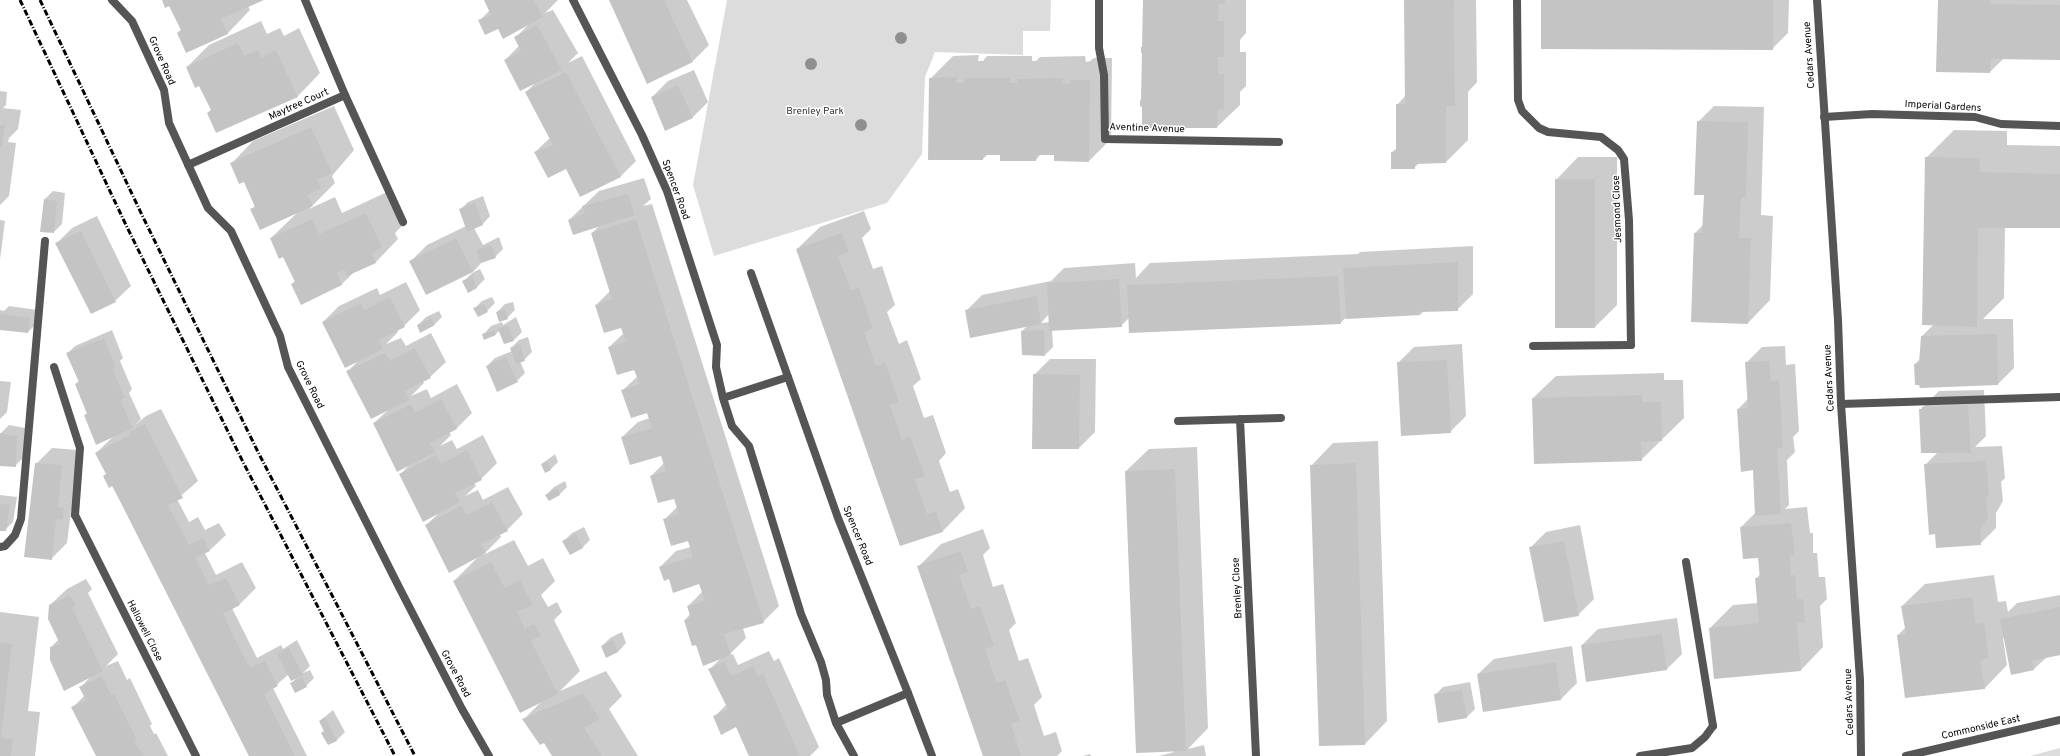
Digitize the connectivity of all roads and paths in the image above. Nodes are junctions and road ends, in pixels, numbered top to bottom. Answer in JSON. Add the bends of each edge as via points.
{"nodes":[{"id":1,"x":112,"y":0,"type":"edge"},
{"id":2,"x":305,"y":0,"type":"edge"},
{"id":3,"x":573,"y":0,"type":"edge"},
{"id":4,"x":1099,"y":0,"type":"edge"},
{"id":5,"x":1517,"y":0,"type":"edge"},
{"id":6,"x":1817,"y":0,"type":"edge"},
{"id":7,"x":345,"y":95,"type":"junction"},
{"id":8,"x":1824,"y":117,"type":"junction"},
{"id":9,"x":2060,"y":126,"type":"edge"},
{"id":10,"x":1279,"y":142,"type":"dead end"},
{"id":11,"x":188,"y":165,"type":"junction"},
{"id":12,"x":403,"y":222,"type":"dead end"},
{"id":13,"x":45,"y":241,"type":"dead end"},
{"id":14,"x":751,"y":273,"type":"dead end"},
{"id":15,"x":1533,"y":346,"type":"dead end"},
{"id":16,"x":54,"y":367,"type":"dead end"},
{"id":17,"x":788,"y":377,"type":"junction"},
{"id":18,"x":2060,"y":397,"type":"edge"},
{"id":19,"x":723,"y":398,"type":"junction"},
{"id":20,"x":1841,"y":404,"type":"junction"},
{"id":21,"x":1281,"y":418,"type":"dead end"},
{"id":22,"x":1240,"y":420,"type":"junction"},
{"id":23,"x":1178,"y":421,"type":"dead end"},
{"id":24,"x":0,"y":547,"type":"edge"},
{"id":25,"x":1686,"y":562,"type":"dead end"},
{"id":26,"x":908,"y":693,"type":"junction"},
{"id":27,"x":2060,"y":720,"type":"edge"},
{"id":28,"x":836,"y":723,"type":"junction"},
{"id":29,"x":196,"y":756,"type":"edge"},
{"id":30,"x":489,"y":756,"type":"edge"},
{"id":31,"x":854,"y":756,"type":"edge"},
{"id":32,"x":932,"y":756,"type":"edge"},
{"id":33,"x":1256,"y":756,"type":"edge"},
{"id":34,"x":1640,"y":756,"type":"edge"},
{"id":35,"x":1861,"y":756,"type":"edge"},
{"id":36,"x":1906,"y":756,"type":"edge"}],
"edges":[{"from":1,"to":11,"type":"street","name":"Grove Road","via":[[132,21],[164,90],[170,123]]},
{"from":2,"to":7,"type":"street","name":"Maytree Court"},
{"from":3,"to":19,"type":"street","name":"Spencer Road","via":[[642,135],[667,191],[717,345],[716,367]]},
{"from":4,"to":10,"type":"street","name":"Aventine Avenue","via":[[1099,48],[1104,75],[1105,139]]},
{"from":5,"to":15,"type":"street","name":"Jesmond Close","via":[[1518,100],[1522,111],[1548,132],[1557,135],[1601,137],[1618,150],[1624,159],[1629,220],[1631,345]]},
{"from":6,"to":8,"type":"street","name":"Cedars Avenue"},
{"from":7,"to":11,"type":"street","name":"Maytree Court"},
{"from":7,"to":12,"type":"street"},
{"from":8,"to":9,"type":"street","name":"Imperial Gardens","via":[[1872,114],[1975,117],[2001,124]]},
{"from":8,"to":20,"type":"street","name":"Cedars Avenue"},
{"from":11,"to":30,"type":"street","name":"Grove Road","via":[[208,208],[231,232],[280,336],[288,367],[401,591]]},
{"from":13,"to":24,"type":"street","via":[[21,519],[15,535],[5,546]]},
{"from":14,"to":17,"type":"street","name":"Spencer Road"},
{"from":16,"to":29,"type":"street","name":"Hallowell Close","via":[[80,448],[75,515]]},
{"from":17,"to":19,"type":"street"},
{"from":17,"to":26,"type":"street","name":"Spencer Road","via":[[838,518]]},
{"from":18,"to":20,"type":"street"},
{"from":19,"to":28,"type":"street","name":"Spencer Road","via":[[732,426],[749,446],[801,614],[821,662],[827,695]]},
{"from":20,"to":35,"type":"street","name":"Cedars Avenue","via":[[1860,680]]},
{"from":21,"to":22,"type":"street"},
{"from":22,"to":23,"type":"street"},
{"from":22,"to":33,"type":"street","name":"Brenley Close"},
{"from":25,"to":34,"type":"street","via":[[1713,726],[1692,748]]},
{"from":26,"to":28,"type":"street"},
{"from":26,"to":32,"type":"street","name":"Spencer Road"},
{"from":27,"to":36,"type":"street","name":"Commonside East"},
{"from":28,"to":31,"type":"street","name":"Spencer Road"}]}
